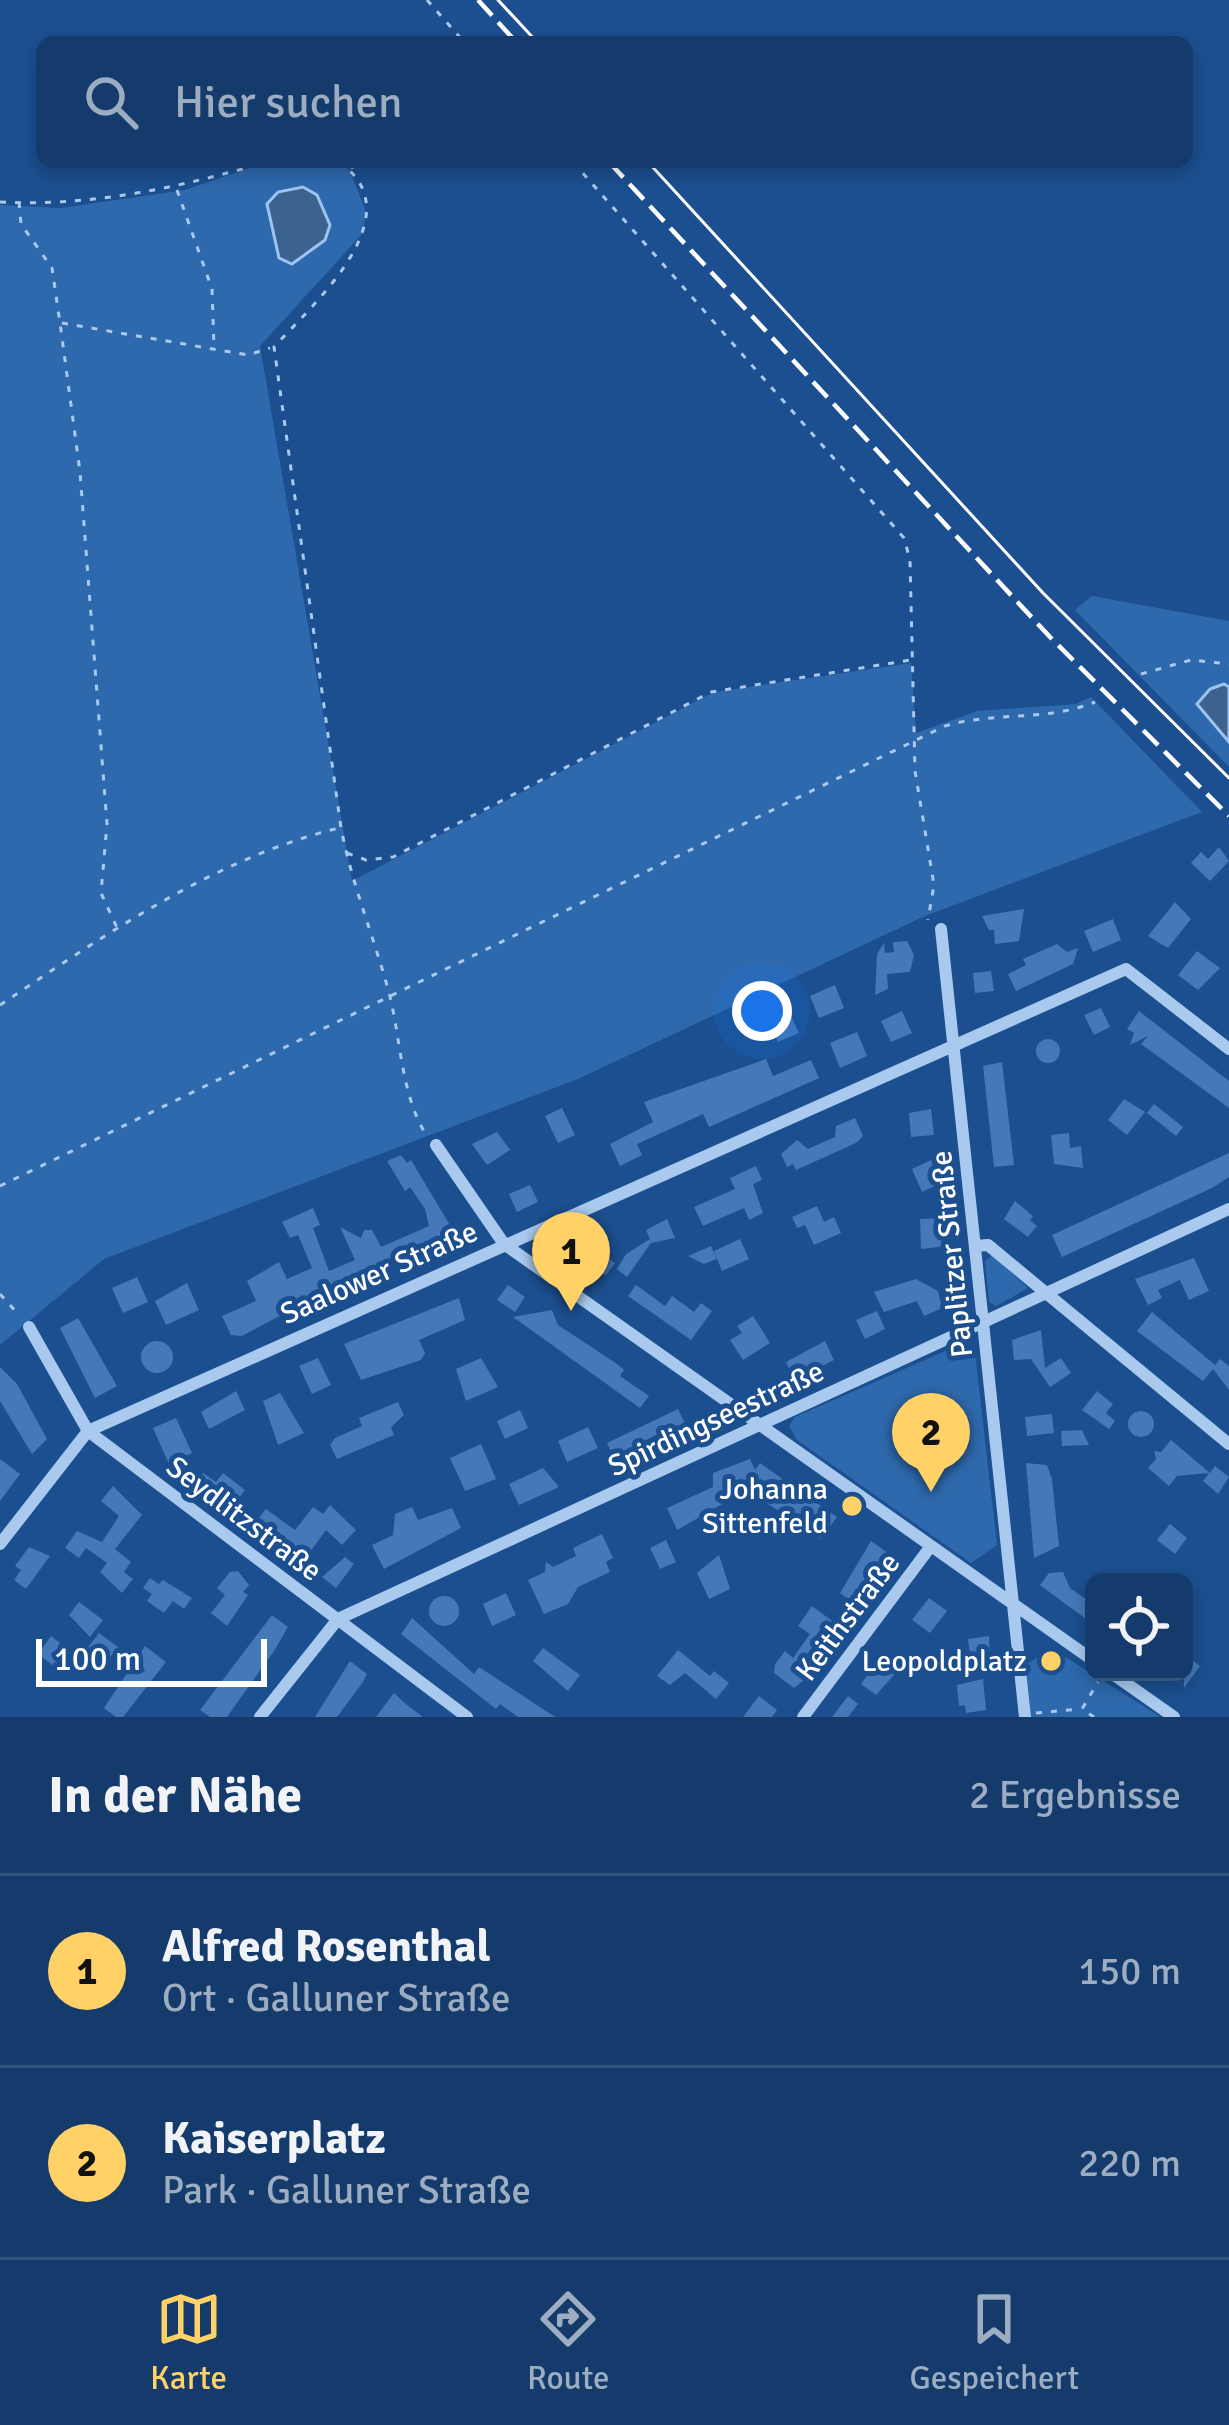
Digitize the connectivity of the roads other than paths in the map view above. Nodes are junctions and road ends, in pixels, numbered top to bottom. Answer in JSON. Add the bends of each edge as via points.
{"nodes":[{"id":1,"x":941,"y":929,"type":"road end"},
{"id":2,"x":954,"y":1046,"type":"junction"},
{"id":3,"x":1229,"y":1049,"type":"edge"},
{"id":4,"x":436,"y":1145,"type":"road end"},
{"id":5,"x":1229,"y":1209,"type":"edge"},
{"id":6,"x":504,"y":1244,"type":"junction"},
{"id":7,"x":975,"y":1246,"type":"junction"},
{"id":8,"x":1047,"y":1293,"type":"junction"},
{"id":9,"x":982,"y":1323,"type":"junction"},
{"id":10,"x":29,"y":1327,"type":"road end"},
{"id":11,"x":760,"y":1425,"type":"junction"},
{"id":12,"x":88,"y":1431,"type":"junction"},
{"id":13,"x":1229,"y":1444,"type":"edge"},
{"id":14,"x":0,"y":1544,"type":"edge"},
{"id":15,"x":932,"y":1546,"type":"junction"},
{"id":16,"x":1013,"y":1604,"type":"junction"},
{"id":17,"x":338,"y":1619,"type":"junction"},
{"id":18,"x":1085,"y":1654,"type":"edge"},
{"id":19,"x":1120,"y":1681,"type":"edge"},
{"id":20,"x":1025,"y":1715,"type":"edge"},
{"id":21,"x":260,"y":1717,"type":"edge"},
{"id":22,"x":467,"y":1717,"type":"edge"},
{"id":23,"x":803,"y":1717,"type":"edge"},
{"id":24,"x":1174,"y":1717,"type":"edge"}],
"edges":[{"from":1,"to":2,"type":"street","name":"Paplitzer Straße"},
{"from":2,"to":3,"type":"street","name":"Saalower Straße","via":[[1126,969]]},
{"from":2,"to":6,"type":"street","name":"Saalower Straße"},
{"from":2,"to":7,"type":"street","name":"Paplitzer Straße"},
{"from":4,"to":6,"type":"street"},
{"from":5,"to":8,"type":"street","name":"Spirdingseestraße"},
{"from":6,"to":11,"type":"street"},
{"from":6,"to":12,"type":"street","name":"Saalower Straße"},
{"from":7,"to":8,"type":"street","via":[[988,1245]]},
{"from":7,"to":9,"type":"street","name":"Paplitzer Straße"},
{"from":8,"to":9,"type":"street","name":"Spirdingseestraße"},
{"from":8,"to":13,"type":"street"},
{"from":9,"to":11,"type":"street","name":"Spirdingseestraße"},
{"from":9,"to":16,"type":"street","name":"Paplitzer Straße"},
{"from":10,"to":12,"type":"street","name":"Seydlitzstraße"},
{"from":11,"to":15,"type":"street"},
{"from":11,"to":17,"type":"street","name":"Spirdingseestraße"},
{"from":12,"to":14,"type":"street","name":"Saalower Straße"},
{"from":12,"to":17,"type":"street","name":"Seydlitzstraße"},
{"from":15,"to":16,"type":"street"},
{"from":15,"to":23,"type":"street","name":"Keithstraße"},
{"from":16,"to":18,"type":"street"},
{"from":16,"to":20,"type":"street","name":"Paplitzer Straße"},
{"from":17,"to":21,"type":"street","name":"Spirdingseestraße"},
{"from":17,"to":22,"type":"street","name":"Seydlitzstraße"},
{"from":19,"to":24,"type":"street"}]}
